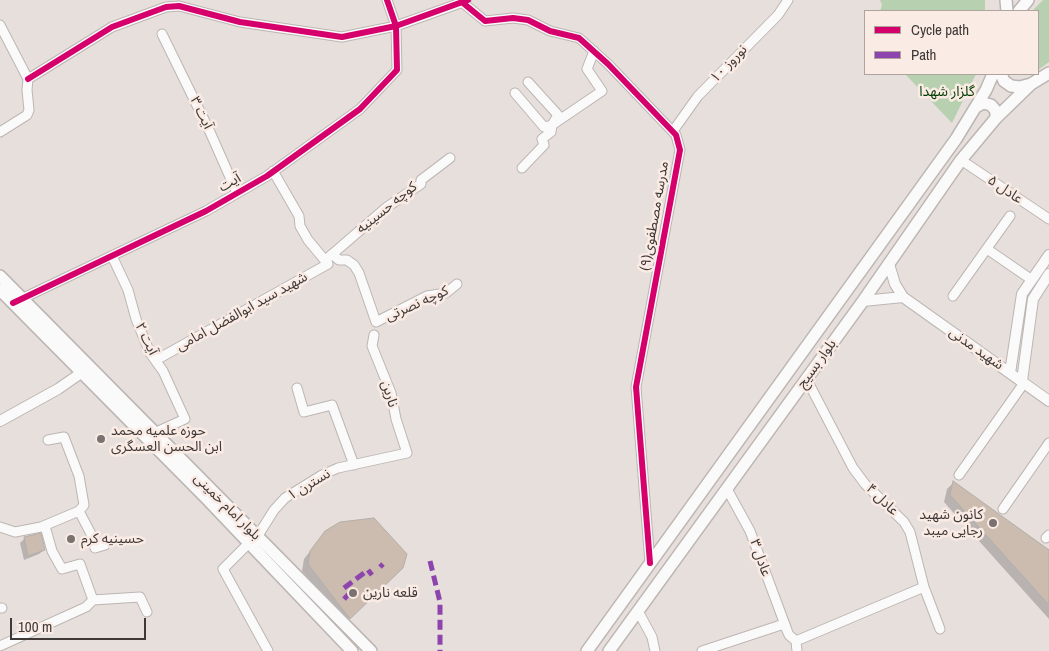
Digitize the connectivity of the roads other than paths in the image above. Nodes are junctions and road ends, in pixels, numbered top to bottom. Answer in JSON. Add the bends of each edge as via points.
{"nodes":[{"id":1,"x":387,"y":0,"type":"edge"},
{"id":2,"x":788,"y":0,"type":"edge"},
{"id":3,"x":1028,"y":0,"type":"edge"},
{"id":4,"x":465,"y":2,"type":"edge"},
{"id":5,"x":1020,"y":10,"type":"edge"},
{"id":6,"x":0,"y":25,"type":"edge"},
{"id":7,"x":396,"y":26,"type":"junction"},
{"id":8,"x":162,"y":34,"type":"dead end"},
{"id":9,"x":594,"y":51,"type":"junction"},
{"id":10,"x":993,"y":75,"type":"edge"},
{"id":11,"x":1001,"y":75,"type":"edge"},
{"id":12,"x":1047,"y":76,"type":"edge"},
{"id":13,"x":28,"y":78,"type":"junction"},
{"id":14,"x":528,"y":82,"type":"dead end"},
{"id":15,"x":1032,"y":84,"type":"junction"},
{"id":16,"x":515,"y":93,"type":"dead end"},
{"id":17,"x":976,"y":107,"type":"junction"},
{"id":18,"x":996,"y":118,"type":"junction"},
{"id":19,"x":552,"y":125,"type":"junction"},
{"id":20,"x":673,"y":131,"type":"junction"},
{"id":21,"x":0,"y":132,"type":"edge"},
{"id":22,"x":450,"y":158,"type":"dead end"},
{"id":23,"x":961,"y":160,"type":"junction"},
{"id":24,"x":522,"y":168,"type":"dead end"},
{"id":25,"x":273,"y":171,"type":"junction"},
{"id":26,"x":237,"y":193,"type":"junction"},
{"id":27,"x":1010,"y":216,"type":"dead end"},
{"id":28,"x":1049,"y":219,"type":"edge"},
{"id":29,"x":987,"y":248,"type":"junction"},
{"id":30,"x":1049,"y":255,"type":"edge"},
{"id":31,"x":112,"y":256,"type":"junction"},
{"id":32,"x":328,"y":259,"type":"junction"},
{"id":33,"x":889,"y":264,"type":"junction"},
{"id":34,"x":0,"y":276,"type":"edge"},
{"id":35,"x":1049,"y":276,"type":"edge"},
{"id":36,"x":1032,"y":280,"type":"junction"},
{"id":37,"x":458,"y":284,"type":"dead end"},
{"id":38,"x":0,"y":290,"type":"edge"},
{"id":39,"x":953,"y":296,"type":"dead end"},
{"id":40,"x":903,"y":297,"type":"junction"},
{"id":41,"x":17,"y":301,"type":"junction"},
{"id":42,"x":863,"y":301,"type":"junction"},
{"id":43,"x":374,"y":335,"type":"dead end"},
{"id":44,"x":156,"y":360,"type":"junction"},
{"id":45,"x":84,"y":370,"type":"junction"},
{"id":46,"x":1010,"y":373,"type":"junction"},
{"id":47,"x":806,"y":378,"type":"junction"},
{"id":48,"x":1023,"y":382,"type":"junction"},
{"id":49,"x":297,"y":388,"type":"dead end"},
{"id":50,"x":1049,"y":401,"type":"edge"},
{"id":51,"x":0,"y":420,"type":"edge"},
{"id":52,"x":154,"y":433,"type":"junction"},
{"id":53,"x":48,"y":440,"type":"dead end"},
{"id":54,"x":1049,"y":443,"type":"edge"},
{"id":55,"x":407,"y":453,"type":"joint"},
{"id":56,"x":354,"y":465,"type":"junction"},
{"id":57,"x":959,"y":475,"type":"dead end"},
{"id":58,"x":727,"y":489,"type":"junction"},
{"id":59,"x":1003,"y":509,"type":"dead end"},
{"id":60,"x":79,"y":511,"type":"junction"},
{"id":61,"x":45,"y":526,"type":"junction"},
{"id":62,"x":0,"y":527,"type":"edge"},
{"id":63,"x":253,"y":540,"type":"junction"},
{"id":64,"x":105,"y":545,"type":"dead end"},
{"id":65,"x":650,"y":563,"type":"junction"},
{"id":66,"x":924,"y":587,"type":"junction"},
{"id":67,"x":93,"y":600,"type":"junction"},
{"id":68,"x":638,"y":611,"type":"junction"},
{"id":69,"x":147,"y":612,"type":"dead end"},
{"id":70,"x":940,"y":629,"type":"dead end"},
{"id":71,"x":787,"y":630,"type":"junction"},
{"id":72,"x":796,"y":641,"type":"junction"},
{"id":73,"x":0,"y":646,"type":"edge"},
{"id":74,"x":268,"y":651,"type":"edge"},
{"id":75,"x":352,"y":651,"type":"edge"},
{"id":76,"x":371,"y":651,"type":"edge"},
{"id":77,"x":587,"y":651,"type":"edge"},
{"id":78,"x":609,"y":651,"type":"edge"},
{"id":79,"x":655,"y":651,"type":"edge"},
{"id":80,"x":702,"y":651,"type":"edge"},
{"id":81,"x":797,"y":651,"type":"edge"}],
"edges":[{"from":1,"to":7,"type":"street","name":"آیت"},
{"from":2,"to":20,"type":"street","name":"نوروز ۱۰","via":[[778,15],[698,96]]},
{"from":3,"to":5,"type":"main road"},
{"from":4,"to":7,"type":"street"},
{"from":4,"to":9,"type":"street","via":[[485,21],[528,20],[550,31],[578,38]]},
{"from":6,"to":13,"type":"street"},
{"from":7,"to":13,"type":"street","via":[[342,36],[240,22],[180,6],[166,7],[112,27]]},
{"from":7,"to":25,"type":"street","name":"آیت","via":[[397,70],[360,110]]},
{"from":8,"to":26,"type":"street","name":"آیت ۳"},
{"from":9,"to":19,"type":"street","via":[[587,69],[602,91]]},
{"from":9,"to":20,"type":"street"},
{"from":10,"to":17,"type":"main road","name":"بلوار بسیج"},
{"from":11,"to":15,"type":"main road","via":[[1011,86]]},
{"from":12,"to":15,"type":"main road"},
{"from":13,"to":21,"type":"street","via":[[27,115]]},
{"from":14,"to":19,"type":"street","via":[[558,115]]},
{"from":15,"to":18,"type":"main road","name":"بلوار بسیج"},
{"from":16,"to":19,"type":"street","via":[[544,127]]},
{"from":17,"to":18,"type":"main road","via":[[983,103],[991,105],[996,111]]},
{"from":17,"to":65,"type":"main road","name":"بلوار بسیج"},
{"from":18,"to":23,"type":"main road","name":"بلوار بسیج"},
{"from":19,"to":24,"type":"street","via":[[551,132],[542,139],[544,145]]},
{"from":20,"to":65,"type":"street","name":"مدرسه مصطفوی(۹)","via":[[680,150],[636,387]]},
{"from":22,"to":32,"type":"street","name":"کوچه حسینیه"},
{"from":23,"to":28,"type":"street","name":"عادل ۵"},
{"from":23,"to":33,"type":"main road","name":"بلوار بسیج"},
{"from":25,"to":26,"type":"street","name":"آیت"},
{"from":25,"to":32,"type":"street","via":[[299,216],[300,226],[308,240]]},
{"from":26,"to":31,"type":"street","name":"آیت"},
{"from":27,"to":29,"type":"street"},
{"from":29,"to":36,"type":"street"},
{"from":29,"to":39,"type":"street"},
{"from":30,"to":36,"type":"street"},
{"from":31,"to":41,"type":"street","name":"آیت"},
{"from":31,"to":44,"type":"street","name":"آیت ۲","via":[[150,353]]},
{"from":32,"to":37,"type":"street","name":"کوچه نصرتی","via":[[347,260],[359,272],[376,322]]},
{"from":32,"to":44,"type":"street","name":"شهید سید ابوالفضل امامی"},
{"from":33,"to":40,"type":"street","name":"شهید مدنی"},
{"from":33,"to":42,"type":"main road","name":"بلوار بسیج"},
{"from":34,"to":41,"type":"main road","name":"بلوار امام خمینی"},
{"from":35,"to":48,"type":"street","via":[[1033,299]]},
{"from":36,"to":46,"type":"street","via":[[1022,294]]},
{"from":38,"to":41,"type":"main road","name":"بلوار امام خمینی"},
{"from":40,"to":42,"type":"street"},
{"from":40,"to":46,"type":"street","name":"شهید مدنی"},
{"from":41,"to":45,"type":"main road","name":"بلوار امام خمینی"},
{"from":42,"to":47,"type":"main road","name":"بلوار بسیج"},
{"from":43,"to":55,"type":"street","name":"نارین","via":[[372,346],[391,393]]},
{"from":44,"to":52,"type":"street","name":"آیت ۲","via":[[185,419]]},
{"from":45,"to":51,"type":"street","via":[[58,389]]},
{"from":45,"to":52,"type":"main road","name":"بلوار امام خمینی"},
{"from":45,"to":63,"type":"main road","name":"بلوار امام خمینی"},
{"from":46,"to":48,"type":"street","name":"شهید مدنی"},
{"from":47,"to":58,"type":"main road","name":"بلوار بسیج"},
{"from":47,"to":66,"type":"street","name":"عادل ۴","via":[[853,468],[910,532]]},
{"from":48,"to":50,"type":"street","name":"شهید مدنی"},
{"from":48,"to":57,"type":"street"},
{"from":49,"to":56,"type":"street","via":[[304,412],[332,405]]},
{"from":52,"to":63,"type":"main road","name":"بلوار امام خمینی"},
{"from":53,"to":60,"type":"street","via":[[64,437],[79,476],[84,505]]},
{"from":54,"to":59,"type":"street"},
{"from":55,"to":56,"type":"street","name":"نسترن ۱"},
{"from":56,"to":63,"type":"street","name":"نسترن ۱","via":[[322,475],[285,498]]},
{"from":58,"to":68,"type":"main road","name":"بلوار بسیج"},
{"from":58,"to":71,"type":"street","name":"عادل ۳","via":[[750,530]]},
{"from":60,"to":61,"type":"street"},
{"from":60,"to":64,"type":"street","via":[[95,548]]},
{"from":61,"to":62,"type":"street","via":[[15,532]]},
{"from":61,"to":67,"type":"street","via":[[52,551],[62,569],[80,564]]},
{"from":63,"to":74,"type":"street","name":"نسترن ۱","via":[[224,569]]},
{"from":63,"to":75,"type":"main road","name":"بلوار امام خمینی"},
{"from":63,"to":76,"type":"main road","name":"بلوار امام خمینی"},
{"from":65,"to":77,"type":"main road","name":"بلوار بسیج"},
{"from":66,"to":70,"type":"street","name":"عادل ۴"},
{"from":66,"to":72,"type":"street"},
{"from":67,"to":69,"type":"street","via":[[140,597]]},
{"from":67,"to":73,"type":"street","via":[[86,607]]},
{"from":68,"to":78,"type":"main road","name":"بلوار بسیج"},
{"from":68,"to":79,"type":"street","via":[[652,637]]},
{"from":71,"to":72,"type":"street","name":"عادل ۳"},
{"from":71,"to":80,"type":"street","via":[[784,624]]},
{"from":72,"to":81,"type":"street"}]}
